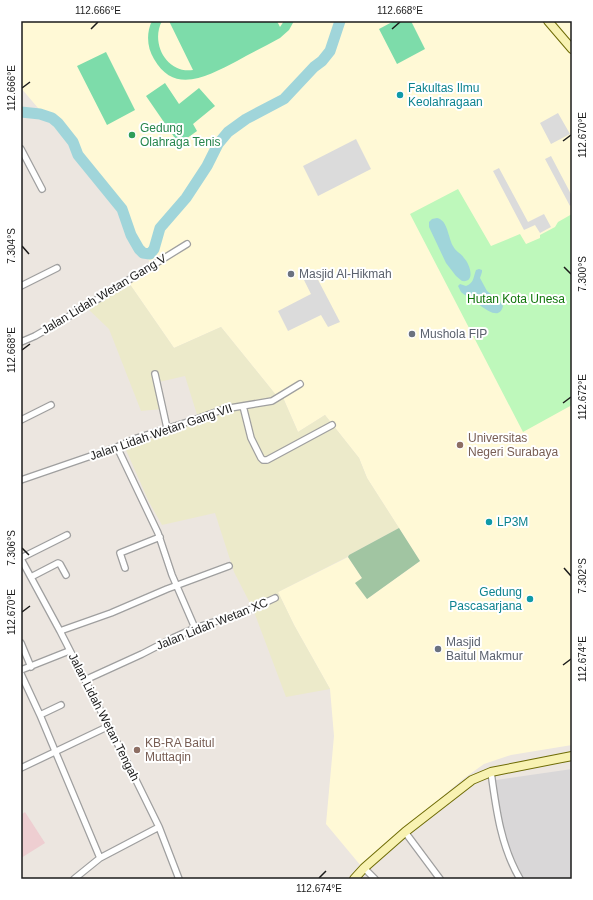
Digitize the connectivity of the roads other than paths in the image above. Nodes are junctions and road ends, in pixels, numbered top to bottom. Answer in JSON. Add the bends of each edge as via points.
{"nodes":[{"id":1,"x":548,"y":21,"type":"edge"},
{"id":2,"x":572,"y":49,"type":"edge"},
{"id":3,"x":21,"y":149,"type":"edge"},
{"id":4,"x":23,"y":156,"type":"edge"},
{"id":5,"x":42,"y":189,"type":"dead end"},
{"id":6,"x":186,"y":244,"type":"dead end"},
{"id":7,"x":57,"y":268,"type":"dead end"},
{"id":8,"x":21,"y":286,"type":"edge"},
{"id":9,"x":22,"y":340,"type":"edge"},
{"id":10,"x":155,"y":374,"type":"dead end"},
{"id":11,"x":300,"y":384,"type":"dead end"},
{"id":12,"x":51,"y":405,"type":"dead end"},
{"id":13,"x":243,"y":406,"type":"junction"},
{"id":14,"x":21,"y":420,"type":"edge"},
{"id":15,"x":332,"y":425,"type":"dead end"},
{"id":16,"x":167,"y":428,"type":"junction"},
{"id":17,"x":117,"y":447,"type":"junction"},
{"id":18,"x":21,"y":480,"type":"edge"},
{"id":19,"x":67,"y":535,"type":"dead end"},
{"id":20,"x":160,"y":536,"type":"junction"},
{"id":21,"x":21,"y":559,"type":"edge"},
{"id":22,"x":228,"y":566,"type":"dead end"},
{"id":23,"x":125,"y":568,"type":"dead end"},
{"id":24,"x":24,"y":571,"type":"edge"},
{"id":25,"x":66,"y":575,"type":"dead end"},
{"id":26,"x":31,"y":577,"type":"junction"},
{"id":27,"x":177,"y":586,"type":"junction"},
{"id":28,"x":275,"y":598,"type":"dead end"},
{"id":29,"x":195,"y":628,"type":"junction"},
{"id":30,"x":60,"y":631,"type":"junction"},
{"id":31,"x":21,"y":643,"type":"edge"},
{"id":32,"x":69,"y":651,"type":"junction"},
{"id":33,"x":31,"y":667,"type":"junction"},
{"id":34,"x":21,"y":670,"type":"edge"},
{"id":35,"x":21,"y":674,"type":"edge"},
{"id":36,"x":85,"y":680,"type":"junction"},
{"id":37,"x":61,"y":705,"type":"dead end"},
{"id":38,"x":40,"y":715,"type":"junction"},
{"id":39,"x":109,"y":726,"type":"junction"},
{"id":40,"x":56,"y":752,"type":"junction"},
{"id":41,"x":572,"y":756,"type":"edge"},
{"id":42,"x":21,"y":768,"type":"edge"},
{"id":43,"x":491,"y":772,"type":"junction"},
{"id":44,"x":159,"y":827,"type":"junction"},
{"id":45,"x":405,"y":832,"type":"junction"},
{"id":46,"x":100,"y":858,"type":"junction"},
{"id":47,"x":364,"y":868,"type":"junction"},
{"id":48,"x":74,"y":879,"type":"edge"},
{"id":49,"x":179,"y":879,"type":"edge"},
{"id":50,"x":354,"y":879,"type":"edge"},
{"id":51,"x":375,"y":879,"type":"edge"},
{"id":52,"x":440,"y":879,"type":"edge"},
{"id":53,"x":520,"y":879,"type":"edge"}],
"edges":[{"from":1,"to":2,"type":"main road"},
{"from":3,"to":4,"type":"street"},
{"from":4,"to":5,"type":"street"},
{"from":6,"to":9,"type":"street","name":"Jalan Lidah Wetan Gang V","via":[[85,307],[35,336]]},
{"from":7,"to":8,"type":"street"},
{"from":10,"to":16,"type":"street"},
{"from":11,"to":13,"type":"street","name":"Jalan Lidah Wetan Gang VII","via":[[272,401]]},
{"from":12,"to":14,"type":"street"},
{"from":13,"to":15,"type":"street","via":[[251,438],[263,460]]},
{"from":13,"to":16,"type":"street","name":"Jalan Lidah Wetan Gang VII","via":[[224,409]]},
{"from":16,"to":17,"type":"street","name":"Jalan Lidah Wetan Gang VII"},
{"from":17,"to":18,"type":"street","name":"Jalan Lidah Wetan Gang VII"},
{"from":17,"to":20,"type":"street"},
{"from":19,"to":21,"type":"street"},
{"from":20,"to":23,"type":"street","via":[[120,553]]},
{"from":20,"to":27,"type":"street"},
{"from":21,"to":24,"type":"street","name":"Jalan Lidah Wetan Tengah"},
{"from":22,"to":27,"type":"street"},
{"from":24,"to":26,"type":"street","name":"Jalan Lidah Wetan Tengah"},
{"from":25,"to":26,"type":"street","via":[[58,563]]},
{"from":26,"to":30,"type":"street","name":"Jalan Lidah Wetan Tengah"},
{"from":27,"to":29,"type":"street"},
{"from":27,"to":30,"type":"street"},
{"from":28,"to":29,"type":"street","name":"Jalan Lidah Wetan XC","via":[[245,612]]},
{"from":29,"to":36,"type":"street","name":"Jalan Lidah Wetan XC"},
{"from":30,"to":32,"type":"street","name":"Jalan Lidah Wetan Tengah"},
{"from":31,"to":33,"type":"street"},
{"from":32,"to":33,"type":"street"},
{"from":32,"to":36,"type":"street","name":"Jalan Lidah Wetan Tengah"},
{"from":33,"to":34,"type":"street"},
{"from":35,"to":38,"type":"street"},
{"from":36,"to":39,"type":"street","name":"Jalan Lidah Wetan Tengah"},
{"from":37,"to":38,"type":"street"},
{"from":38,"to":40,"type":"street"},
{"from":39,"to":40,"type":"street"},
{"from":39,"to":44,"type":"street","name":"Jalan Lidah Wetan Tengah"},
{"from":40,"to":42,"type":"street"},
{"from":40,"to":46,"type":"street"},
{"from":41,"to":43,"type":"main road"},
{"from":43,"to":45,"type":"main road","via":[[472,780]]},
{"from":43,"to":53,"type":"street","via":[[497,815],[509,858]]},
{"from":44,"to":46,"type":"street"},
{"from":44,"to":49,"type":"street","name":"Jalan Lidah Wetan Tengah"},
{"from":45,"to":47,"type":"main road"},
{"from":45,"to":52,"type":"street"},
{"from":46,"to":48,"type":"street"},
{"from":47,"to":50,"type":"main road"},
{"from":47,"to":51,"type":"street"}]}
